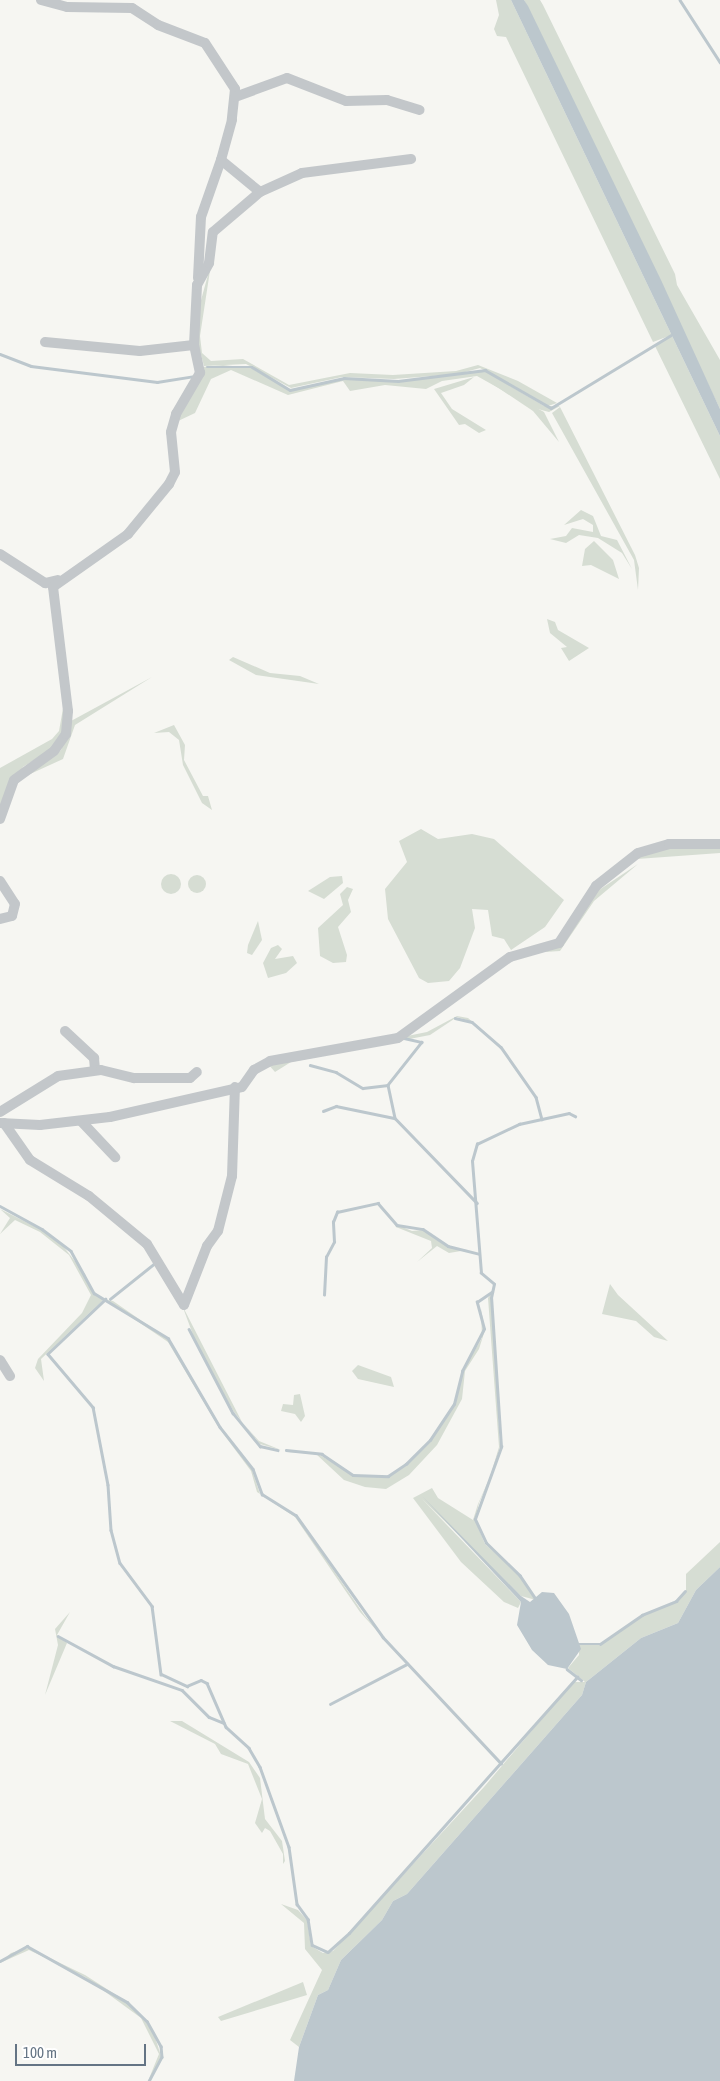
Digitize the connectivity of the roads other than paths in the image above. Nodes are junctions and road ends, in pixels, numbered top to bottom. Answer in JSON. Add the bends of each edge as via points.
{"nodes":[{"id":1,"x":41,"y":0,"type":"edge"},
{"id":2,"x":235,"y":97,"type":"junction"},
{"id":3,"x":419,"y":110,"type":"dead end"},
{"id":4,"x":221,"y":160,"type":"junction"},
{"id":5,"x":411,"y":160,"type":"dead end"},
{"id":6,"x":260,"y":192,"type":"junction"},
{"id":7,"x":198,"y":285,"type":"junction"},
{"id":8,"x":45,"y":342,"type":"dead end"},
{"id":9,"x":194,"y":345,"type":"junction"},
{"id":10,"x":0,"y":554,"type":"edge"},
{"id":11,"x":58,"y":580,"type":"junction"},
{"id":12,"x":0,"y":819,"type":"edge"},
{"id":13,"x":720,"y":844,"type":"edge"},
{"id":14,"x":0,"y":881,"type":"edge"},
{"id":15,"x":0,"y":919,"type":"edge"},
{"id":16,"x":66,"y":1031,"type":"dead end"},
{"id":17,"x":95,"y":1070,"type":"junction"},
{"id":18,"x":197,"y":1072,"type":"dead end"},
{"id":19,"x":235,"y":1087,"type":"junction"},
{"id":20,"x":0,"y":1112,"type":"edge"},
{"id":21,"x":81,"y":1122,"type":"junction"},
{"id":22,"x":2,"y":1123,"type":"edge"},
{"id":23,"x":115,"y":1157,"type":"dead end"},
{"id":24,"x":0,"y":1360,"type":"edge"},
{"id":25,"x":10,"y":1376,"type":"dead end"}],
"edges":[{"from":1,"to":2,"type":"street","via":[[67,7],[132,8],[158,25],[190,34],[220,63]]},
{"from":2,"to":3,"type":"street","via":[[287,78],[346,101],[387,100]]},
{"from":2,"to":4,"type":"street"},
{"from":4,"to":6,"type":"street"},
{"from":4,"to":7,"type":"street","via":[[201,217]]},
{"from":5,"to":6,"type":"street","via":[[302,173]]},
{"from":6,"to":7,"type":"street","via":[[213,232],[208,263]]},
{"from":7,"to":9,"type":"street"},
{"from":8,"to":9,"type":"street","via":[[140,351]]},
{"from":9,"to":11,"type":"street","via":[[200,373],[171,432],[176,472],[112,548]]},
{"from":10,"to":11,"type":"street","via":[[45,583]]},
{"from":11,"to":12,"type":"street","via":[[53,596],[68,711],[66,734],[54,751],[14,780]]},
{"from":13,"to":19,"type":"street","via":[[670,844],[638,853],[596,886],[559,943],[510,957],[398,1038],[270,1061],[254,1070],[245,1085]]},
{"from":14,"to":15,"type":"street","via":[[15,904],[12,916]]},
{"from":16,"to":17,"type":"street","via":[[94,1058]]},
{"from":17,"to":18,"type":"street","via":[[134,1078],[190,1078]]},
{"from":17,"to":20,"type":"street","via":[[52,1077]]},
{"from":19,"to":21,"type":"street"},
{"from":19,"to":22,"type":"street","via":[[232,1176],[218,1231],[207,1246],[184,1304],[146,1244],[89,1196],[30,1160]]},
{"from":21,"to":22,"type":"street"},
{"from":21,"to":23,"type":"street"},
{"from":24,"to":25,"type":"street"}]}
